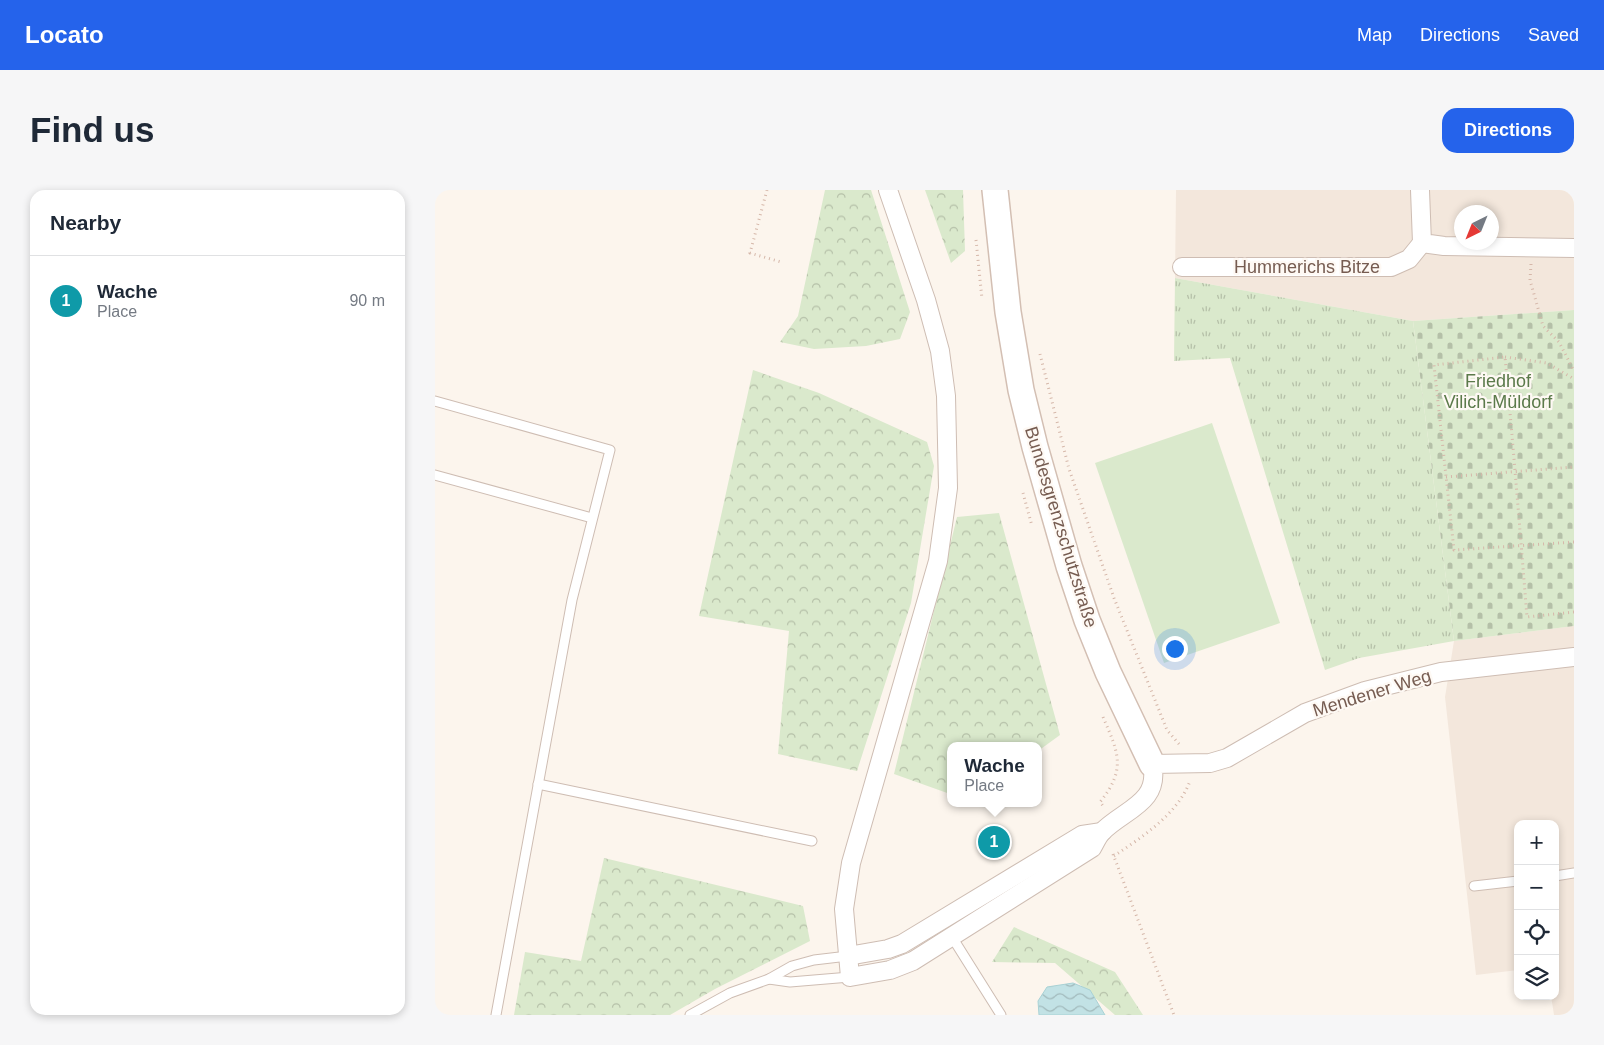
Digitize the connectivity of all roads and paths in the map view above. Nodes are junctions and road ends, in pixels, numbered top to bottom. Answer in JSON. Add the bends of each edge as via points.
{"nodes":[{"id":1,"x":767,"y":190,"type":"edge"},
{"id":2,"x":888,"y":190,"type":"edge"},
{"id":3,"x":995,"y":190,"type":"edge"},
{"id":4,"x":1420,"y":190,"type":"edge"},
{"id":5,"x":1422,"y":243,"type":"junction"},
{"id":6,"x":1532,"y":247,"type":"junction"},
{"id":7,"x":1574,"y":248,"type":"edge"},
{"id":8,"x":781,"y":262,"type":"dead end"},
{"id":9,"x":1182,"y":267,"type":"dead end"},
{"id":10,"x":1038,"y":347,"type":"dead end"},
{"id":11,"x":1505,"y":357,"type":"junction"},
{"id":12,"x":1574,"y":371,"type":"edge"},
{"id":13,"x":1574,"y":379,"type":"edge"},
{"id":14,"x":435,"y":402,"type":"edge"},
{"id":15,"x":1574,"y":467,"type":"edge"},
{"id":16,"x":1515,"y":471,"type":"junction"},
{"id":17,"x":435,"y":475,"type":"edge"},
{"id":18,"x":1446,"y":477,"type":"junction"},
{"id":19,"x":592,"y":518,"type":"junction"},
{"id":20,"x":1574,"y":542,"type":"edge"},
{"id":21,"x":1521,"y":545,"type":"junction"},
{"id":22,"x":1574,"y":612,"type":"edge"},
{"id":23,"x":1574,"y":657,"type":"edge"},
{"id":24,"x":1152,"y":764,"type":"junction"},
{"id":25,"x":1194,"y":764,"type":"junction"},
{"id":26,"x":538,"y":784,"type":"junction"},
{"id":27,"x":1102,"y":832,"type":"junction"},
{"id":28,"x":812,"y":841,"type":"dead end"},
{"id":29,"x":1574,"y":873,"type":"edge"},
{"id":30,"x":1559,"y":875,"type":"edge"},
{"id":31,"x":1514,"y":881,"type":"edge"},
{"id":32,"x":1474,"y":886,"type":"dead end"},
{"id":33,"x":974,"y":900,"type":"junction"},
{"id":34,"x":983,"y":917,"type":"junction"},
{"id":35,"x":952,"y":937,"type":"junction"},
{"id":36,"x":848,"y":956,"type":"junction"},
{"id":37,"x":850,"y":978,"type":"junction"},
{"id":38,"x":769,"y":979,"type":"junction"},
{"id":39,"x":496,"y":1015,"type":"edge"},
{"id":40,"x":689,"y":1015,"type":"edge"},
{"id":41,"x":1001,"y":1015,"type":"edge"},
{"id":42,"x":1174,"y":1015,"type":"edge"}],
"edges":[{"from":1,"to":8,"type":"path","via":[[750,253]]},
{"from":2,"to":36,"type":"street","via":[[940,351],[946,396],[948,488],[938,561],[851,863],[845,909]]},
{"from":3,"to":24,"type":"street","name":"Bundesgrenzschutzstraße","via":[[1008,312],[1021,390],[1035,447],[1087,620]]},
{"from":4,"to":5,"type":"street"},
{"from":5,"to":6,"type":"street"},
{"from":5,"to":9,"type":"street","name":"Hummerichs Bitze","via":[[1409,259],[1391,267]]},
{"from":6,"to":7,"type":"street"},
{"from":6,"to":12,"type":"path","via":[[1530,280],[1539,316],[1543,326],[1559,342]]},
{"from":10,"to":25,"type":"path","via":[[1069,469],[1114,598],[1167,730],[1182,747],[1192,750]]},
{"from":11,"to":13,"type":"path","via":[[1547,363]]},
{"from":11,"to":16,"type":"path"},
{"from":11,"to":18,"type":"path","via":[[1434,365]]},
{"from":14,"to":19,"type":"lane","via":[[610,450]]},
{"from":15,"to":16,"type":"path"},
{"from":16,"to":18,"type":"path"},
{"from":16,"to":21,"type":"path"},
{"from":17,"to":19,"type":"lane"},
{"from":18,"to":21,"type":"path","via":[[1454,550]]},
{"from":19,"to":26,"type":"lane","via":[[572,600]]},
{"from":20,"to":21,"type":"path"},
{"from":21,"to":22,"type":"path","via":[[1527,617]]},
{"from":23,"to":25,"type":"street","name":"Mendener Weg","via":[[1441,672],[1365,691],[1305,713],[1227,758],[1210,764]]},
{"from":24,"to":25,"type":"street","name":"Mendener Weg"},
{"from":24,"to":27,"type":"street","via":[[1153,781],[1147,793],[1127,815]]},
{"from":25,"to":42,"type":"path","via":[[1189,784],[1170,812],[1114,856]]},
{"from":26,"to":28,"type":"lane"},
{"from":26,"to":39,"type":"lane"},
{"from":27,"to":33,"type":"street","via":[[1081,835]]},
{"from":27,"to":34,"type":"street","via":[[1093,848]]},
{"from":29,"to":30,"type":"lane"},
{"from":31,"to":32,"type":"lane"},
{"from":33,"to":34,"type":"street"},
{"from":33,"to":36,"type":"street","via":[[902,944]]},
{"from":34,"to":35,"type":"street"},
{"from":35,"to":37,"type":"street","via":[[913,961],[890,970]]},
{"from":35,"to":41,"type":"lane"},
{"from":36,"to":37,"type":"street"},
{"from":36,"to":38,"type":"lane","via":[[793,966]]},
{"from":37,"to":38,"type":"lane","via":[[790,982]]},
{"from":38,"to":40,"type":"lane","via":[[730,993]]}]}
